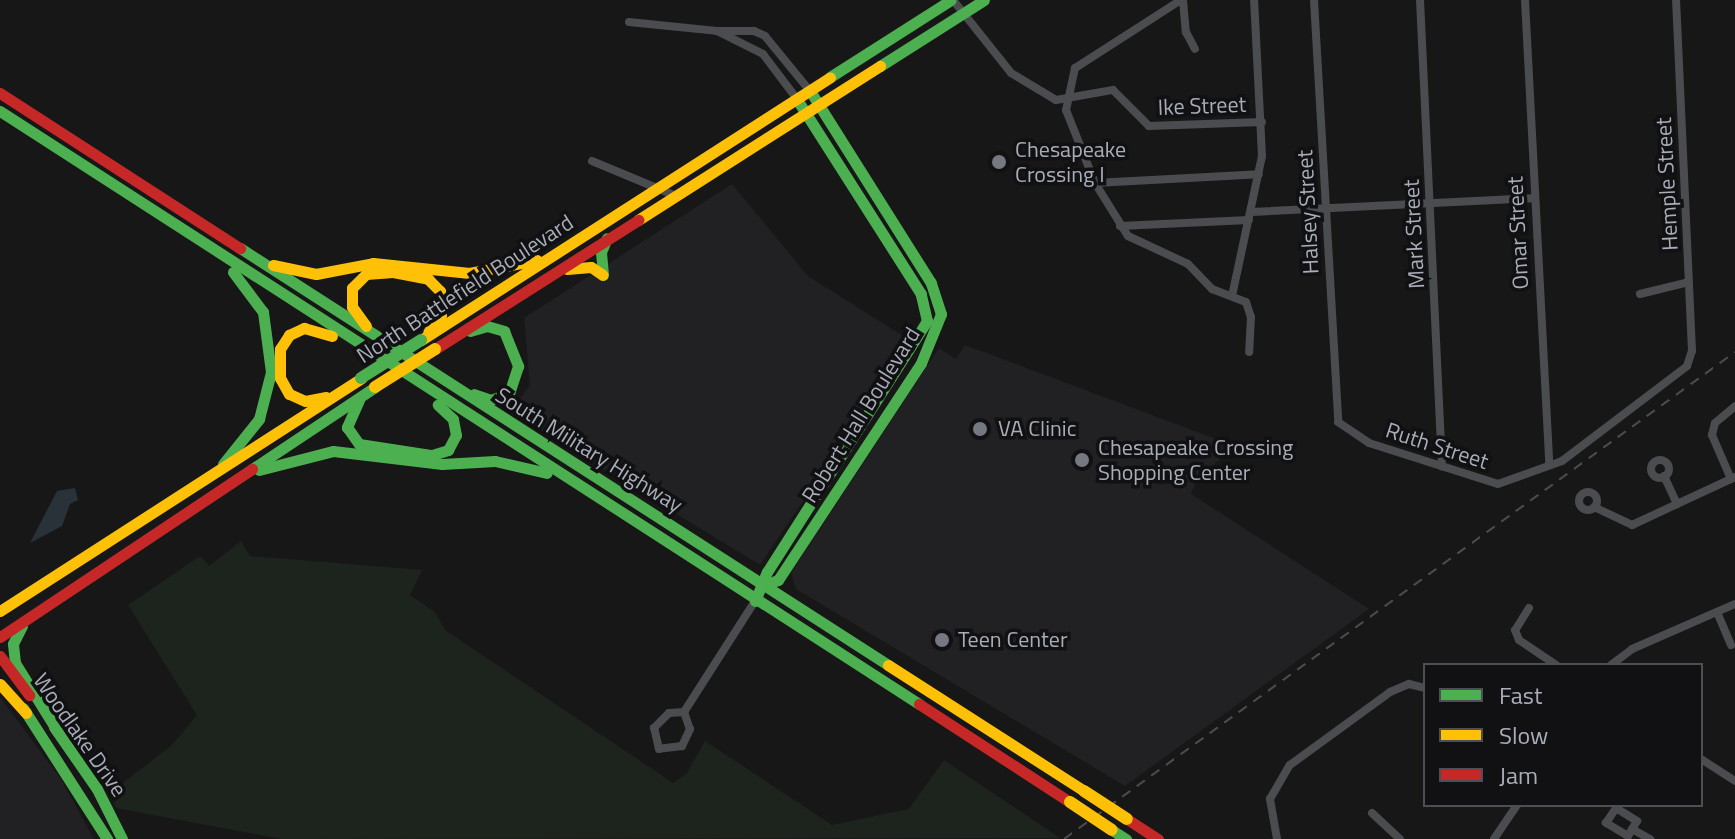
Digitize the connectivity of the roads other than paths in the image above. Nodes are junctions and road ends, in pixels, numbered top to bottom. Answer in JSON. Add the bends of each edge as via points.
{"nodes":[{"id":1,"x":952,"y":0,"type":"edge"},
{"id":2,"x":984,"y":0,"type":"edge"},
{"id":3,"x":1182,"y":0,"type":"edge"},
{"id":4,"x":1254,"y":0,"type":"edge"},
{"id":5,"x":1314,"y":0,"type":"edge"},
{"id":6,"x":1420,"y":0,"type":"edge"},
{"id":7,"x":1525,"y":0,"type":"edge"},
{"id":8,"x":1676,"y":0,"type":"edge"},
{"id":9,"x":962,"y":15,"type":"junction"},
{"id":10,"x":629,"y":22,"type":"dead end"},
{"id":11,"x":717,"y":31,"type":"junction"},
{"id":12,"x":1195,"y":49,"type":"dead end"},
{"id":13,"x":810,"y":91,"type":"junction"},
{"id":14,"x":0,"y":93,"type":"edge"},
{"id":15,"x":797,"y":99,"type":"junction"},
{"id":16,"x":1066,"y":101,"type":"junction"},
{"id":17,"x":820,"y":107,"type":"junction"},
{"id":18,"x":0,"y":111,"type":"edge"},
{"id":19,"x":806,"y":115,"type":"junction"},
{"id":20,"x":1262,"y":122,"type":"junction"},
{"id":21,"x":592,"y":161,"type":"dead end"},
{"id":22,"x":1259,"y":174,"type":"junction"},
{"id":23,"x":1095,"y":183,"type":"junction"},
{"id":24,"x":658,"y":189,"type":"junction"},
{"id":25,"x":676,"y":196,"type":"junction"},
{"id":26,"x":1534,"y":198,"type":"junction"},
{"id":27,"x":1430,"y":203,"type":"junction"},
{"id":28,"x":1326,"y":208,"type":"junction"},
{"id":29,"x":1250,"y":216,"type":"junction"},
{"id":30,"x":1120,"y":226,"type":"junction"},
{"id":31,"x":607,"y":238,"type":"junction"},
{"id":32,"x":194,"y":239,"type":"junction"},
{"id":33,"x":566,"y":248,"type":"junction"},
{"id":34,"x":260,"y":261,"type":"junction"},
{"id":35,"x":549,"y":276,"type":"junction"},
{"id":36,"x":911,"y":277,"type":"junction"},
{"id":37,"x":1689,"y":282,"type":"junction"},
{"id":38,"x":1640,"y":294,"type":"dead end"},
{"id":39,"x":1232,"y":296,"type":"junction"},
{"id":40,"x":941,"y":314,"type":"junction"},
{"id":41,"x":421,"y":340,"type":"junction"},
{"id":42,"x":390,"y":346,"type":"junction"},
{"id":43,"x":435,"y":349,"type":"junction"},
{"id":44,"x":1249,"y":352,"type":"dead end"},
{"id":45,"x":373,"y":357,"type":"junction"},
{"id":46,"x":1687,"y":366,"type":"joint"},
{"id":47,"x":425,"y":369,"type":"junction"},
{"id":48,"x":408,"y":379,"type":"junction"},
{"id":49,"x":375,"y":387,"type":"junction"},
{"id":50,"x":343,"y":390,"type":"junction"},
{"id":51,"x":1735,"y":406,"type":"edge"},
{"id":52,"x":1338,"y":422,"type":"joint"},
{"id":53,"x":1549,"y":463,"type":"junction"},
{"id":54,"x":1442,"y":466,"type":"junction"},
{"id":55,"x":1664,"y":476,"type":"dead end"},
{"id":56,"x":1733,"y":478,"type":"edge"},
{"id":57,"x":567,"y":481,"type":"junction"},
{"id":58,"x":204,"y":482,"type":"junction"},
{"id":59,"x":233,"y":482,"type":"junction"},
{"id":60,"x":1677,"y":504,"type":"junction"},
{"id":61,"x":1594,"y":507,"type":"dead end"},
{"id":62,"x":162,"y":508,"type":"junction"},
{"id":63,"x":765,"y":585,"type":"junction"},
{"id":64,"x":755,"y":601,"type":"junction"},
{"id":65,"x":1735,"y":604,"type":"edge"},
{"id":66,"x":1529,"y":608,"type":"dead end"},
{"id":67,"x":0,"y":611,"type":"edge"},
{"id":68,"x":1717,"y":612,"type":"junction"},
{"id":69,"x":26,"y":620,"type":"junction"},
{"id":70,"x":0,"y":637,"type":"edge"},
{"id":71,"x":1731,"y":645,"type":"dead end"},
{"id":72,"x":0,"y":656,"type":"edge"},
{"id":73,"x":1553,"y":663,"type":"edge"},
{"id":74,"x":1614,"y":663,"type":"edge"},
{"id":75,"x":0,"y":677,"type":"edge"},
{"id":76,"x":0,"y":684,"type":"edge"},
{"id":77,"x":1423,"y":688,"type":"edge"},
{"id":78,"x":684,"y":712,"type":"junction"},
{"id":79,"x":26,"y":713,"type":"junction"},
{"id":80,"x":58,"y":732,"type":"junction"},
{"id":81,"x":1703,"y":760,"type":"edge"},
{"id":82,"x":1735,"y":781,"type":"edge"},
{"id":83,"x":1516,"y":807,"type":"edge"},
{"id":84,"x":1372,"y":813,"type":"dead end"},
{"id":85,"x":1632,"y":829,"type":"dead end"},
{"id":86,"x":107,"y":839,"type":"edge"},
{"id":87,"x":122,"y":839,"type":"edge"},
{"id":88,"x":1126,"y":839,"type":"edge"},
{"id":89,"x":1158,"y":839,"type":"edge"},
{"id":90,"x":1277,"y":839,"type":"edge"},
{"id":91,"x":1400,"y":839,"type":"edge"},
{"id":92,"x":1494,"y":839,"type":"edge"},
{"id":93,"x":1650,"y":839,"type":"edge"}],
"edges":[{"from":1,"to":9,"type":"street"},
{"from":1,"to":13,"type":"main road","name":"North Battlefield Boulevard"},
{"from":2,"to":9,"type":"main road","name":"North Battlefield Boulevard"},
{"from":3,"to":12,"type":"street","via":[[1186,32]]},
{"from":3,"to":16,"type":"street","via":[[1075,68]]},
{"from":4,"to":20,"type":"street","name":"Ike Street"},
{"from":5,"to":28,"type":"street","name":"Halsey Street"},
{"from":6,"to":27,"type":"street","name":"Mark Street"},
{"from":7,"to":26,"type":"street","name":"Omar Street"},
{"from":8,"to":37,"type":"street","name":"Hemple Street"},
{"from":9,"to":16,"type":"street","via":[[1018,78]]},
{"from":9,"to":17,"type":"main road","name":"North Battlefield Boulevard"},
{"from":10,"to":11,"type":"street"},
{"from":11,"to":13,"type":"street","via":[[765,36]]},
{"from":11,"to":15,"type":"street","via":[[763,54]]},
{"from":13,"to":15,"type":"main road","name":"North Battlefield Boulevard"},
{"from":13,"to":17,"type":"main road","name":"Robert Hall Boulevard"},
{"from":14,"to":34,"type":"main road","name":"South Military Highway"},
{"from":15,"to":19,"type":"main road","name":"Robert Hall Boulevard"},
{"from":15,"to":24,"type":"main road","name":"North Battlefield Boulevard"},
{"from":16,"to":20,"type":"street","name":"Ike Street","via":[[1113,90],[1149,126]]},
{"from":16,"to":23,"type":"street"},
{"from":17,"to":19,"type":"main road","name":"North Battlefield Boulevard"},
{"from":17,"to":40,"type":"main road","name":"Robert Hall Boulevard","via":[[931,283]]},
{"from":18,"to":32,"type":"main road","name":"South Military Highway"},
{"from":19,"to":25,"type":"main road","name":"North Battlefield Boulevard"},
{"from":19,"to":36,"type":"main road","name":"Robert Hall Boulevard"},
{"from":20,"to":22,"type":"street","name":"Ike Street"},
{"from":21,"to":24,"type":"street"},
{"from":22,"to":23,"type":"street"},
{"from":22,"to":29,"type":"street","name":"Ike Street"},
{"from":23,"to":30,"type":"street"},
{"from":24,"to":25,"type":"street"},
{"from":24,"to":33,"type":"main road","name":"North Battlefield Boulevard"},
{"from":25,"to":31,"type":"main road","name":"North Battlefield Boulevard"},
{"from":26,"to":27,"type":"street"},
{"from":26,"to":53,"type":"street","name":"Omar Street"},
{"from":27,"to":28,"type":"street"},
{"from":27,"to":54,"type":"street","name":"Mark Street"},
{"from":28,"to":29,"type":"street"},
{"from":28,"to":52,"type":"street","name":"Halsey Street"},
{"from":29,"to":30,"type":"street"},
{"from":29,"to":39,"type":"street","name":"Ike Street"},
{"from":30,"to":39,"type":"street","via":[[1131,238],[1188,264],[1212,289]]},
{"from":31,"to":35,"type":"main road","name":"North Battlefield Boulevard"},
{"from":31,"to":35,"type":"main road","via":[[601,252],[603,275],[580,266]]},
{"from":32,"to":45,"type":"main road","name":"South Military Highway"},
{"from":32,"to":58,"type":"main road","via":[[254,295],[267,326],[271,355],[259,419]]},
{"from":33,"to":34,"type":"main road","via":[[509,268],[469,273],[373,263],[316,274]]},
{"from":33,"to":41,"type":"main road","name":"North Battlefield Boulevard"},
{"from":34,"to":42,"type":"main road","name":"South Military Highway"},
{"from":35,"to":43,"type":"main road","name":"North Battlefield Boulevard"},
{"from":36,"to":40,"type":"main road","via":[[925,287]]},
{"from":36,"to":63,"type":"main road","name":"Robert Hall Boulevard","via":[[927,309],[923,334],[767,572]]},
{"from":37,"to":38,"type":"street"},
{"from":37,"to":46,"type":"street","name":"Hemple Street","via":[[1692,351]]},
{"from":39,"to":44,"type":"street","via":[[1249,306]]},
{"from":40,"to":63,"type":"main road","name":"Robert Hall Boulevard","via":[[934,341],[914,373],[778,580]]},
{"from":41,"to":42,"type":"main road","via":[[441,315],[440,291],[428,279],[375,271],[352,288],[352,307]]},
{"from":41,"to":50,"type":"main road","name":"North Battlefield Boulevard","bridge":true},
{"from":42,"to":47,"type":"main road","name":"South Military Highway"},
{"from":43,"to":47,"type":"main road","via":[[478,328],[496,327],[514,345],[515,385],[500,398],[485,399]]},
{"from":43,"to":49,"type":"main road","name":"North Battlefield Boulevard","bridge":true},
{"from":45,"to":48,"type":"main road","name":"South Military Highway"},
{"from":45,"to":50,"type":"main road","via":[[313,329],[296,331],[283,341],[280,378],[289,394],[305,401]]},
{"from":46,"to":53,"type":"street","name":"Ruth Street","via":[[1578,449]]},
{"from":47,"to":63,"type":"main road","name":"South Military Highway"},
{"from":48,"to":49,"type":"main road","via":[[456,427],[454,443],[441,453],[366,447],[353,440],[347,427],[350,410]]},
{"from":48,"to":57,"type":"main road","name":"South Military Highway"},
{"from":49,"to":59,"type":"main road","name":"North Battlefield Boulevard"},
{"from":50,"to":58,"type":"main road","name":"North Battlefield Boulevard"},
{"from":51,"to":56,"type":"street","via":[[1715,423],[1712,435]]},
{"from":52,"to":54,"type":"street","name":"Ruth Street","via":[[1369,443]]},
{"from":53,"to":54,"type":"street","name":"Ruth Street","via":[[1515,482],[1498,484]]},
{"from":55,"to":60,"type":"street"},
{"from":56,"to":60,"type":"street"},
{"from":57,"to":59,"type":"main road","via":[[495,461],[442,464],[333,451],[302,455]]},
{"from":57,"to":64,"type":"main road","name":"South Military Highway"},
{"from":58,"to":62,"type":"main road","name":"North Battlefield Boulevard"},
{"from":59,"to":62,"type":"main road","via":[[213,485],[189,501]]},
{"from":59,"to":69,"type":"main road","name":"North Battlefield Boulevard"},
{"from":60,"to":61,"type":"street","via":[[1632,525]]},
{"from":62,"to":67,"type":"main road","name":"North Battlefield Boulevard"},
{"from":63,"to":64,"type":"main road","name":"Robert Hall Boulevard"},
{"from":63,"to":89,"type":"main road","name":"South Military Highway","bridge":true},
{"from":64,"to":78,"type":"street"},
{"from":64,"to":88,"type":"main road","name":"South Military Highway","bridge":true},
{"from":65,"to":68,"type":"street"},
{"from":66,"to":73,"type":"street","via":[[1515,630],[1519,640]]},
{"from":68,"to":71,"type":"street"},
{"from":68,"to":74,"type":"street","via":[[1632,649]]},
{"from":69,"to":70,"type":"main road","name":"North Battlefield Boulevard"},
{"from":69,"to":80,"type":"main road","via":[[14,640],[15,663]]},
{"from":72,"to":80,"type":"main road","name":"Woodlake Drive"},
{"from":75,"to":79,"type":"main road","name":"Woodlake Drive"},
{"from":76,"to":79,"type":"main road"},
{"from":77,"to":90,"type":"street","via":[[1409,684],[1390,692],[1290,765],[1270,799]]},
{"from":78,"to":78,"type":"street","via":[[669,713],[654,728],[659,749],[682,746],[690,729]]},
{"from":79,"to":86,"type":"main road","name":"Woodlake Drive"},
{"from":80,"to":87,"type":"main road","name":"Woodlake Drive","via":[[97,789]]},
{"from":81,"to":82,"type":"street"},
{"from":83,"to":92,"type":"street"},
{"from":84,"to":91,"type":"street"},
{"from":85,"to":93,"type":"street"}]}
